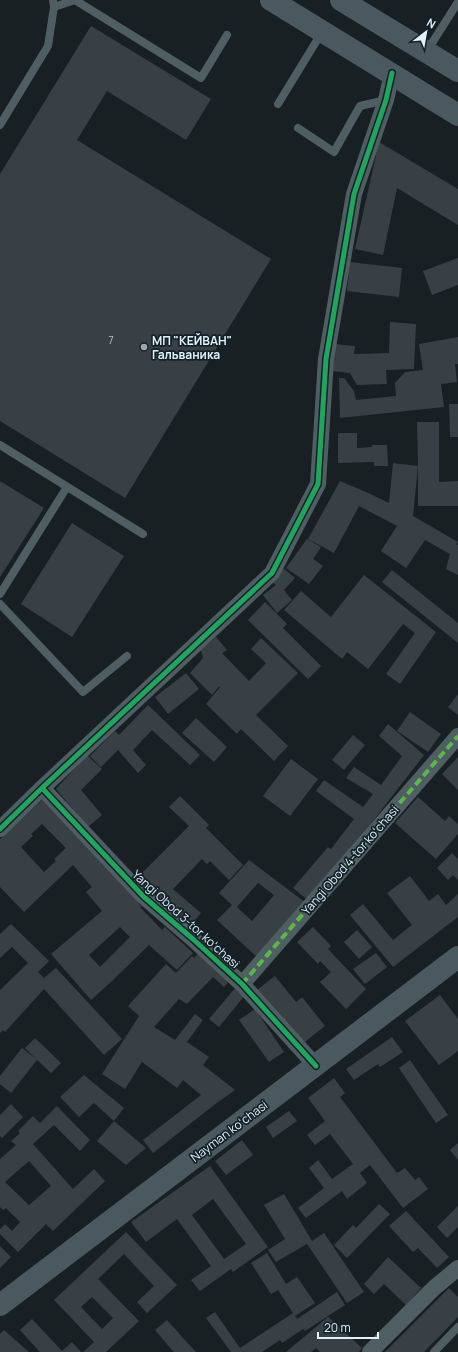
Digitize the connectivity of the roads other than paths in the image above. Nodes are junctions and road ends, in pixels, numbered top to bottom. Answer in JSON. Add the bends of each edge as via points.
{"nodes":[{"id":1,"x":271,"y":0,"type":"edge"},
{"id":2,"x":341,"y":0,"type":"edge"},
{"id":3,"x":458,"y":2,"type":"edge"},
{"id":4,"x":53,"y":4,"type":"edge"},
{"id":5,"x":323,"y":31,"type":"junction"},
{"id":6,"x":227,"y":35,"type":"dead end"},
{"id":7,"x":426,"y":52,"type":"junction"},
{"id":8,"x":458,"y":71,"type":"edge"},
{"id":9,"x":392,"y":73,"type":"junction"},
{"id":10,"x":386,"y":100,"type":"junction"},
{"id":11,"x":278,"y":104,"type":"dead end"},
{"id":12,"x":458,"y":115,"type":"edge"},
{"id":13,"x":0,"y":125,"type":"edge"},
{"id":14,"x":298,"y":128,"type":"dead end"},
{"id":15,"x":0,"y":445,"type":"edge"},
{"id":16,"x":67,"y":487,"type":"junction"},
{"id":17,"x":143,"y":534,"type":"dead end"},
{"id":18,"x":0,"y":594,"type":"edge"},
{"id":19,"x":0,"y":604,"type":"edge"},
{"id":20,"x":127,"y":656,"type":"dead end"},
{"id":21,"x":458,"y":736,"type":"edge"},
{"id":22,"x":42,"y":788,"type":"junction"},
{"id":23,"x":0,"y":828,"type":"edge"},
{"id":24,"x":458,"y":956,"type":"edge"},
{"id":25,"x":242,"y":984,"type":"junction"},
{"id":26,"x":316,"y":1066,"type":"junction"},
{"id":27,"x":458,"y":1268,"type":"edge"},
{"id":28,"x":0,"y":1305,"type":"edge"},
{"id":29,"x":458,"y":1327,"type":"edge"},
{"id":30,"x":370,"y":1352,"type":"edge"},
{"id":31,"x":434,"y":1352,"type":"edge"}],
"edges":[{"from":1,"to":5,"type":"main road"},
{"from":2,"to":7,"type":"main road"},
{"from":3,"to":7,"type":"lane"},
{"from":4,"to":6,"type":"lane","via":[[76,0],[202,78]]},
{"from":4,"to":13,"type":"lane","via":[[48,46]]},
{"from":5,"to":9,"type":"main road"},
{"from":5,"to":11,"type":"lane"},
{"from":7,"to":8,"type":"main road"},
{"from":9,"to":10,"type":"street"},
{"from":9,"to":12,"type":"main road"},
{"from":10,"to":14,"type":"lane","via":[[360,106],[334,152]]},
{"from":10,"to":22,"type":"street","via":[[354,194],[326,359],[318,484],[272,573]]},
{"from":15,"to":16,"type":"lane"},
{"from":16,"to":17,"type":"lane"},
{"from":16,"to":18,"type":"lane"},
{"from":19,"to":20,"type":"lane","via":[[83,692]]},
{"from":21,"to":25,"type":"street","name":"Yangi Obod 4-tor koʻchasi"},
{"from":22,"to":23,"type":"street"},
{"from":22,"to":25,"type":"street","name":"Yangi Obod 3-tor koʻchasi","via":[[144,897]]},
{"from":24,"to":26,"type":"main road","name":"Nayman koʻchasi"},
{"from":25,"to":26,"type":"street","name":"Yangi Obod 3-tor koʻchasi"},
{"from":26,"to":28,"type":"main road","name":"Nayman koʻchasi"},
{"from":27,"to":30,"type":"street","via":[[434,1288]]},
{"from":29,"to":31,"type":"lane"}]}
